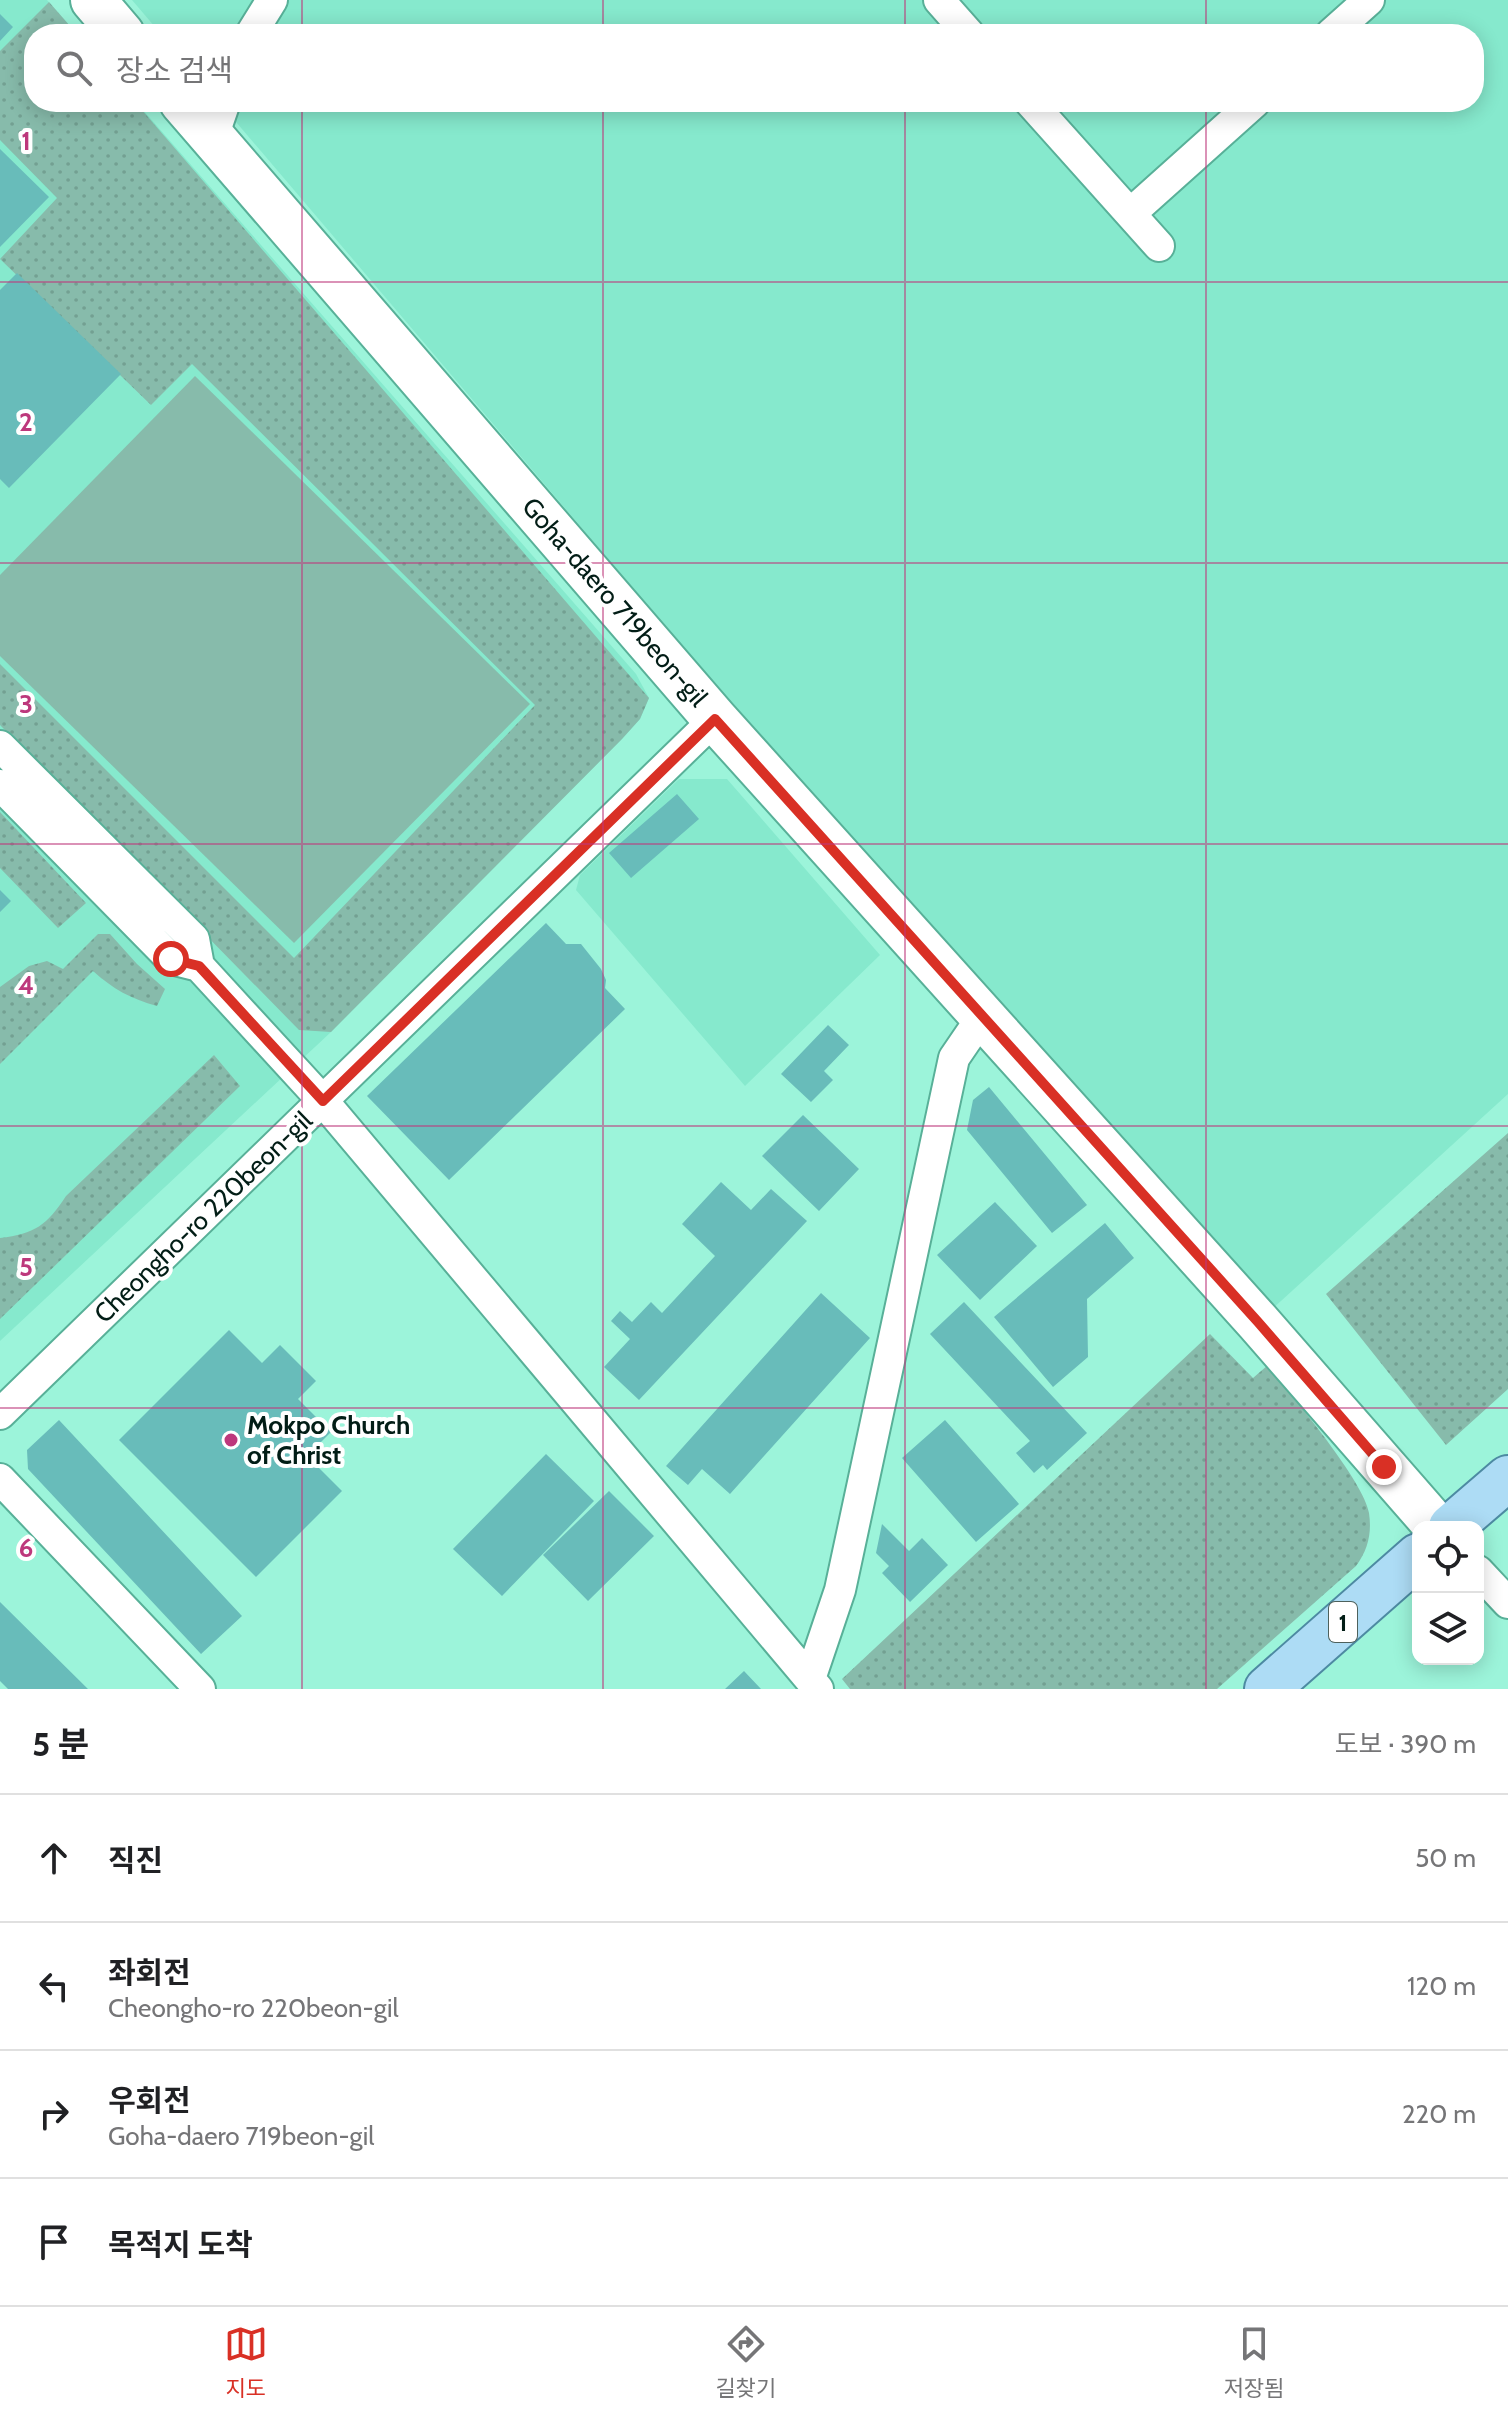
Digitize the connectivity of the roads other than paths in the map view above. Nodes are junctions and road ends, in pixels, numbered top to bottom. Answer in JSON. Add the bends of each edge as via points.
{"nodes":[{"id":1,"x":93,"y":0,"type":"edge"},
{"id":2,"x":272,"y":0,"type":"edge"},
{"id":3,"x":939,"y":0,"type":"edge"},
{"id":4,"x":1369,"y":0,"type":"edge"},
{"id":5,"x":113,"y":24,"type":"edge"},
{"id":6,"x":257,"y":24,"type":"edge"},
{"id":7,"x":960,"y":24,"type":"edge"},
{"id":8,"x":1342,"y":24,"type":"edge"},
{"id":9,"x":1039,"y":112,"type":"edge"},
{"id":10,"x":1244,"y":112,"type":"edge"},
{"id":11,"x":219,"y":120,"type":"edge"},
{"id":12,"x":1131,"y":213,"type":"junction"},
{"id":13,"x":1159,"y":246,"type":"dead end"},
{"id":14,"x":715,"y":719,"type":"junction"},
{"id":15,"x":0,"y":746,"type":"edge"},
{"id":16,"x":0,"y":785,"type":"edge"},
{"id":17,"x":199,"y":966,"type":"junction"},
{"id":18,"x":982,"y":1017,"type":"junction"},
{"id":19,"x":323,"y":1101,"type":"junction"},
{"id":20,"x":0,"y":1414,"type":"edge"},
{"id":21,"x":1508,"y":1478,"type":"edge"},
{"id":22,"x":0,"y":1479,"type":"edge"},
{"id":23,"x":1432,"y":1521,"type":"edge"},
{"id":24,"x":1458,"y":1521,"type":"edge"},
{"id":25,"x":1412,"y":1561,"type":"edge"},
{"id":26,"x":1484,"y":1577,"type":"edge"},
{"id":27,"x":1508,"y":1603,"type":"edge"},
{"id":28,"x":814,"y":1684,"type":"edge"},
{"id":29,"x":200,"y":1689,"type":"edge"},
{"id":30,"x":1267,"y":1689,"type":"edge"}],
"edges":[{"from":1,"to":5,"type":"street"},
{"from":2,"to":6,"type":"street"},
{"from":3,"to":7,"type":"street"},
{"from":4,"to":8,"type":"street"},
{"from":9,"to":12,"type":"street"},
{"from":10,"to":12,"type":"street"},
{"from":11,"to":14,"type":"street","name":"Goha-daero 719beon-gil"},
{"from":12,"to":13,"type":"street"},
{"from":14,"to":18,"type":"street","name":"Goha-daero 719beon-gil"},
{"from":14,"to":19,"type":"street","name":"Cheongho-ro 220beon-gil"},
{"from":15,"to":17,"type":"street","via":[[194,939]]},
{"from":16,"to":17,"type":"street","via":[[171,959]]},
{"from":17,"to":19,"type":"street"},
{"from":18,"to":23,"type":"street","name":"Goha-daero 719beon-gil"},
{"from":18,"to":28,"type":"street","via":[[954,1058],[840,1590]]},
{"from":19,"to":20,"type":"street","name":"Cheongho-ro 220beon-gil"},
{"from":19,"to":28,"type":"street"},
{"from":21,"to":24,"type":"main road"},
{"from":22,"to":29,"type":"street"},
{"from":25,"to":30,"type":"main road","number":"1"},
{"from":26,"to":27,"type":"street"}]}
